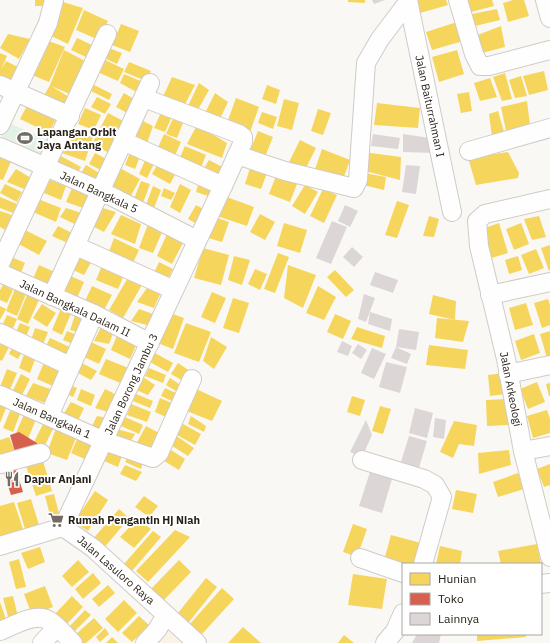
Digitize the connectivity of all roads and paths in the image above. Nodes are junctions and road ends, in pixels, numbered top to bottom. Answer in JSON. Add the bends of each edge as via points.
{"nodes":[{"id":1,"x":54,"y":0,"type":"edge"},
{"id":2,"x":458,"y":0,"type":"edge"},
{"id":3,"x":545,"y":0,"type":"edge"},
{"id":4,"x":408,"y":1,"type":"edge"},
{"id":5,"x":550,"y":18,"type":"edge"},
{"id":6,"x":107,"y":34,"type":"dead end"},
{"id":7,"x":550,"y":50,"type":"edge"},
{"id":8,"x":0,"y":85,"type":"edge"},
{"id":9,"x":17,"y":92,"type":"junction"},
{"id":10,"x":70,"y":116,"type":"junction"},
{"id":11,"x":0,"y":125,"type":"edge"},
{"id":12,"x":550,"y":128,"type":"edge"},
{"id":13,"x":123,"y":141,"type":"junction"},
{"id":14,"x":0,"y":147,"type":"edge"},
{"id":15,"x":469,"y":151,"type":"dead end"},
{"id":16,"x":237,"y":156,"type":"junction"},
{"id":17,"x":46,"y":167,"type":"junction"},
{"id":18,"x":223,"y":186,"type":"junction"},
{"id":19,"x":101,"y":191,"type":"junction"},
{"id":20,"x":550,"y":199,"type":"edge"},
{"id":21,"x":452,"y":212,"type":"dead end"},
{"id":22,"x":197,"y":240,"type":"junction"},
{"id":23,"x":76,"y":246,"type":"junction"},
{"id":24,"x":0,"y":264,"type":"edge"},
{"id":25,"x":0,"y":273,"type":"edge"},
{"id":26,"x":550,"y":282,"type":"edge"},
{"id":27,"x":174,"y":290,"type":"junction"},
{"id":28,"x":490,"y":295,"type":"junction"},
{"id":29,"x":52,"y":296,"type":"junction"},
{"id":30,"x":94,"y":314,"type":"junction"},
{"id":31,"x":0,"y":333,"type":"edge"},
{"id":32,"x":150,"y":343,"type":"junction"},
{"id":33,"x":550,"y":365,"type":"edge"},
{"id":34,"x":70,"y":366,"type":"junction"},
{"id":35,"x":508,"y":374,"type":"junction"},
{"id":36,"x":192,"y":379,"type":"dead end"},
{"id":37,"x":0,"y":395,"type":"edge"},
{"id":38,"x":49,"y":416,"type":"junction"},
{"id":39,"x":104,"y":441,"type":"junction"},
{"id":40,"x":550,"y":446,"type":"edge"},
{"id":41,"x":523,"y":451,"type":"junction"},
{"id":42,"x":41,"y":453,"type":"dead end"},
{"id":43,"x":362,"y":460,"type":"dead end"},
{"id":44,"x":0,"y":464,"type":"edge"},
{"id":45,"x":63,"y":528,"type":"junction"},
{"id":46,"x":547,"y":532,"type":"edge"},
{"id":47,"x":0,"y":546,"type":"edge"},
{"id":48,"x":550,"y":557,"type":"edge"},
{"id":49,"x":360,"y":558,"type":"dead end"},
{"id":50,"x":423,"y":563,"type":"edge"},
{"id":51,"x":402,"y":573,"type":"edge"},
{"id":52,"x":166,"y":615,"type":"junction"},
{"id":53,"x":402,"y":615,"type":"edge"},
{"id":54,"x":57,"y":627,"type":"junction"},
{"id":55,"x":0,"y":631,"type":"edge"},
{"id":56,"x":388,"y":642,"type":"edge"},
{"id":57,"x":42,"y":643,"type":"edge"},
{"id":58,"x":73,"y":643,"type":"edge"},
{"id":59,"x":145,"y":643,"type":"edge"},
{"id":60,"x":197,"y":643,"type":"edge"}],
"edges":[{"from":1,"to":9,"type":"street","via":[[48,23]]},
{"from":2,"to":7,"type":"street","via":[[480,66],[489,66]]},
{"from":3,"to":5,"type":"street"},
{"from":4,"to":16,"type":"street","via":[[366,63],[358,180],[354,188],[284,171]]},
{"from":4,"to":21,"type":"street","name":"Jalan Baiturrahman I"},
{"from":6,"to":10,"type":"street"},
{"from":8,"to":9,"type":"street"},
{"from":9,"to":10,"type":"street"},
{"from":9,"to":11,"type":"street"},
{"from":10,"to":17,"type":"street"},
{"from":12,"to":15,"type":"street"},
{"from":13,"to":16,"type":"street","name":"Jalan Borong Jambu 3","via":[[147,91],[239,134],[242,142]]},
{"from":13,"to":18,"type":"street"},
{"from":13,"to":19,"type":"street"},
{"from":14,"to":17,"type":"street","name":"Jalan Bangkala 5"},
{"from":16,"to":18,"type":"street","name":"Jalan Borong Jambu 3"},
{"from":17,"to":19,"type":"street","name":"Jalan Bangkala 5"},
{"from":17,"to":24,"type":"street"},
{"from":18,"to":22,"type":"street","name":"Jalan Borong Jambu 3"},
{"from":19,"to":22,"type":"street","name":"Jalan Bangkala 5"},
{"from":19,"to":23,"type":"street"},
{"from":20,"to":28,"type":"street","name":"Jalan Arkeologi","via":[[485,214],[477,221],[479,246]]},
{"from":22,"to":27,"type":"street","name":"Jalan Borong Jambu 3"},
{"from":23,"to":27,"type":"street"},
{"from":23,"to":29,"type":"street"},
{"from":25,"to":29,"type":"street","name":"Jalan Bangkala Dalam II"},
{"from":26,"to":28,"type":"street"},
{"from":27,"to":32,"type":"street","name":"Jalan Borong Jambu 3"},
{"from":28,"to":35,"type":"street","name":"Jalan Arkeologi"},
{"from":29,"to":30,"type":"street","name":"Jalan Bangkala Dalam II"},
{"from":30,"to":32,"type":"street","name":"Jalan Bangkala Dalam II"},
{"from":30,"to":34,"type":"street"},
{"from":31,"to":34,"type":"street"},
{"from":32,"to":39,"type":"street","name":"Jalan Borong Jambu 3"},
{"from":33,"to":35,"type":"street"},
{"from":34,"to":38,"type":"street"},
{"from":35,"to":41,"type":"street","name":"Jalan Arkeologi"},
{"from":36,"to":39,"type":"street","name":"Jalan Bangkala 1","via":[[155,456],[149,458]]},
{"from":37,"to":38,"type":"street","name":"Jalan Bangkala 1"},
{"from":38,"to":39,"type":"street","name":"Jalan Bangkala 1"},
{"from":39,"to":45,"type":"street","name":"Jalan Borong Jambu 3"},
{"from":40,"to":41,"type":"street"},
{"from":41,"to":46,"type":"street","name":"Jalan Arkeologi"},
{"from":42,"to":44,"type":"street"},
{"from":43,"to":50,"type":"street","via":[[424,479],[435,485],[442,497]]},
{"from":45,"to":47,"type":"street"},
{"from":45,"to":52,"type":"street","name":"Jalan Lasuloro Raya","via":[[93,548]]},
{"from":46,"to":48,"type":"street","name":"Jalan Arkeologi"},
{"from":49,"to":51,"type":"street"},
{"from":52,"to":59,"type":"street"},
{"from":52,"to":60,"type":"street","name":"Jalan Lasuloro Raya"},
{"from":53,"to":56,"type":"street"},
{"from":54,"to":55,"type":"street","via":[[42,617]]},
{"from":54,"to":57,"type":"street"},
{"from":54,"to":58,"type":"street"}]}
